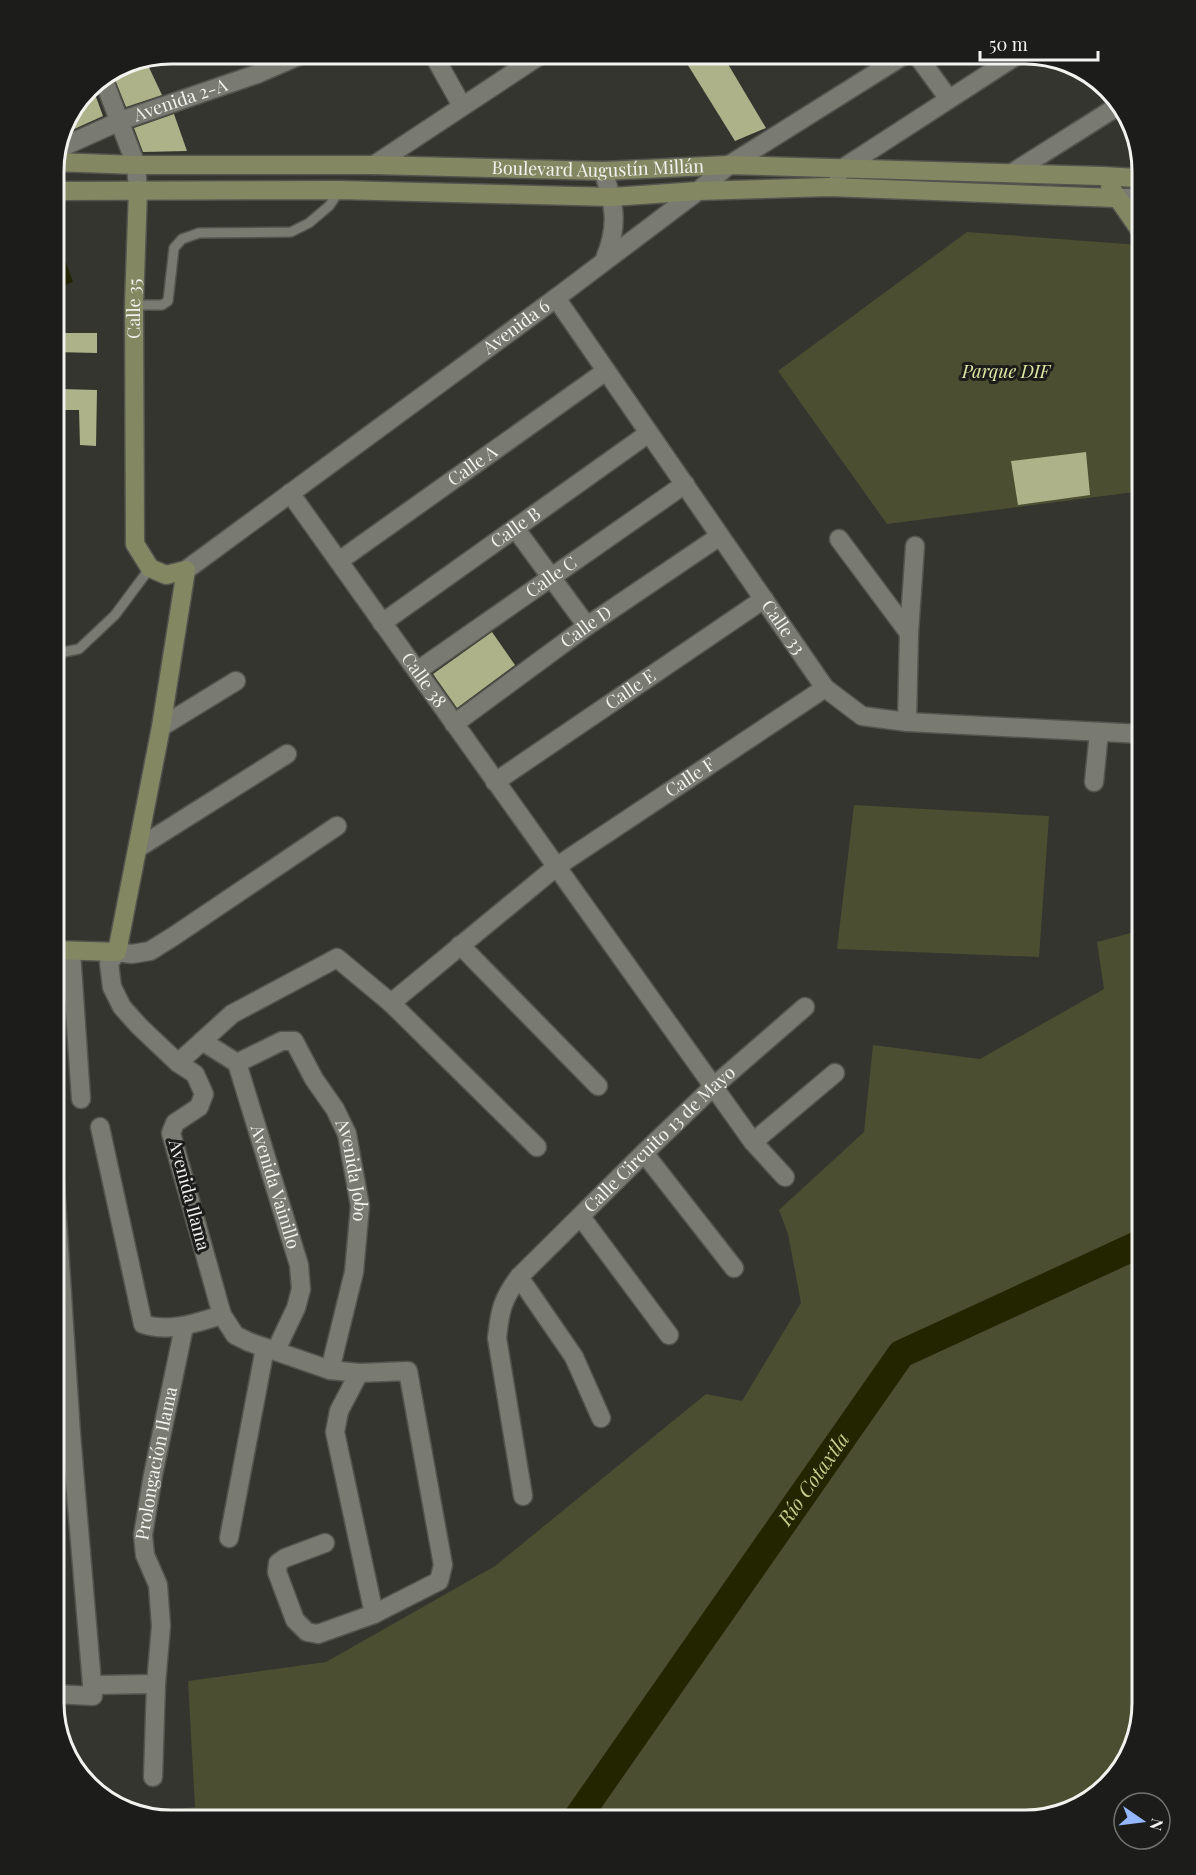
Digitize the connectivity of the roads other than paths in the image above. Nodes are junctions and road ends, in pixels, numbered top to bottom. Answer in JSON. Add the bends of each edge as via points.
{"nodes":[{"id":1,"x":278,"y":65,"type":"edge"},
{"id":2,"x":439,"y":65,"type":"edge"},
{"id":3,"x":525,"y":65,"type":"edge"},
{"id":4,"x":888,"y":65,"type":"edge"},
{"id":5,"x":924,"y":65,"type":"edge"},
{"id":6,"x":1001,"y":65,"type":"edge"},
{"id":7,"x":106,"y":87,"type":"edge"},
{"id":8,"x":949,"y":99,"type":"junction"},
{"id":9,"x":462,"y":106,"type":"junction"},
{"id":10,"x":1112,"y":110,"type":"edge"},
{"id":11,"x":120,"y":121,"type":"junction"},
{"id":12,"x":68,"y":145,"type":"edge"},
{"id":13,"x":65,"y":162,"type":"edge"},
{"id":14,"x":136,"y":165,"type":"junction"},
{"id":15,"x":374,"y":165,"type":"junction"},
{"id":16,"x":729,"y":165,"type":"junction"},
{"id":17,"x":843,"y":168,"type":"junction"},
{"id":18,"x":603,"y":171,"type":"junction"},
{"id":19,"x":1012,"y":173,"type":"junction"},
{"id":20,"x":1102,"y":176,"type":"junction"},
{"id":21,"x":1132,"y":179,"type":"edge"},
{"id":22,"x":830,"y":187,"type":"junction"},
{"id":23,"x":138,"y":190,"type":"junction"},
{"id":24,"x":340,"y":190,"type":"junction"},
{"id":25,"x":65,"y":191,"type":"edge"},
{"id":26,"x":698,"y":191,"type":"junction"},
{"id":27,"x":612,"y":197,"type":"junction"},
{"id":28,"x":1116,"y":198,"type":"junction"},
{"id":29,"x":1132,"y":198,"type":"edge"},
{"id":30,"x":1132,"y":220,"type":"edge"},
{"id":31,"x":603,"y":263,"type":"junction"},
{"id":32,"x":556,"y":298,"type":"junction"},
{"id":33,"x":134,"y":305,"type":"junction"},
{"id":34,"x":606,"y":371,"type":"junction"},
{"id":35,"x":649,"y":433,"type":"junction"},
{"id":36,"x":685,"y":484,"type":"junction"},
{"id":37,"x":290,"y":493,"type":"junction"},
{"id":38,"x":514,"y":528,"type":"junction"},
{"id":39,"x":720,"y":536,"type":"junction"},
{"id":40,"x":839,"y":539,"type":"dead end"},
{"id":41,"x":915,"y":546,"type":"dead end"},
{"id":42,"x":339,"y":561,"type":"junction"},
{"id":43,"x":150,"y":568,"type":"junction"},
{"id":44,"x":186,"y":570,"type":"junction"},
{"id":45,"x":551,"y":577,"type":"junction"},
{"id":46,"x":764,"y":599,"type":"junction"},
{"id":47,"x":382,"y":622,"type":"junction"},
{"id":48,"x":587,"y":626,"type":"junction"},
{"id":49,"x":909,"y":633,"type":"junction"},
{"id":50,"x":65,"y":652,"type":"edge"},
{"id":51,"x":417,"y":671,"type":"junction"},
{"id":52,"x":236,"y":681,"type":"dead end"},
{"id":53,"x":825,"y":688,"type":"junction"},
{"id":54,"x":907,"y":722,"type":"junction"},
{"id":55,"x":454,"y":724,"type":"junction"},
{"id":56,"x":161,"y":727,"type":"junction"},
{"id":57,"x":1099,"y":732,"type":"junction"},
{"id":58,"x":1132,"y":734,"type":"edge"},
{"id":59,"x":287,"y":754,"type":"dead end"},
{"id":60,"x":495,"y":782,"type":"junction"},
{"id":61,"x":1094,"y":782,"type":"dead end"},
{"id":62,"x":337,"y":826,"type":"dead end"},
{"id":63,"x":138,"y":848,"type":"junction"},
{"id":64,"x":556,"y":867,"type":"junction"},
{"id":65,"x":460,"y":945,"type":"junction"},
{"id":66,"x":64,"y":950,"type":"edge"},
{"id":67,"x":117,"y":952,"type":"junction"},
{"id":68,"x":64,"y":962,"type":"edge"},
{"id":69,"x":391,"y":1003,"type":"junction"},
{"id":70,"x":805,"y":1007,"type":"dead end"},
{"id":71,"x":201,"y":1041,"type":"junction"},
{"id":72,"x":178,"y":1063,"type":"junction"},
{"id":73,"x":237,"y":1063,"type":"junction"},
{"id":74,"x":835,"y":1073,"type":"dead end"},
{"id":75,"x":598,"y":1086,"type":"dead end"},
{"id":76,"x":714,"y":1086,"type":"junction"},
{"id":77,"x":81,"y":1099,"type":"dead end"},
{"id":78,"x":100,"y":1127,"type":"dead end"},
{"id":79,"x":753,"y":1142,"type":"junction"},
{"id":80,"x":537,"y":1147,"type":"dead end"},
{"id":81,"x":644,"y":1153,"type":"junction"},
{"id":82,"x":785,"y":1177,"type":"dead end"},
{"id":83,"x":581,"y":1217,"type":"junction"},
{"id":84,"x":734,"y":1268,"type":"dead end"},
{"id":85,"x":519,"y":1277,"type":"junction"},
{"id":86,"x":222,"y":1315,"type":"junction"},
{"id":87,"x":184,"y":1327,"type":"junction"},
{"id":88,"x":669,"y":1335,"type":"dead end"},
{"id":89,"x":271,"y":1349,"type":"junction"},
{"id":90,"x":330,"y":1371,"type":"junction"},
{"id":91,"x":359,"y":1373,"type":"junction"},
{"id":92,"x":601,"y":1419,"type":"dead end"},
{"id":93,"x":64,"y":1444,"type":"edge"},
{"id":94,"x":523,"y":1496,"type":"dead end"},
{"id":95,"x":229,"y":1538,"type":"dead end"},
{"id":96,"x":325,"y":1543,"type":"dead end"},
{"id":97,"x":374,"y":1614,"type":"junction"},
{"id":98,"x":93,"y":1684,"type":"junction"},
{"id":99,"x":156,"y":1684,"type":"junction"},
{"id":100,"x":64,"y":1695,"type":"edge"},
{"id":101,"x":153,"y":1777,"type":"dead end"}],
"edges":[{"from":1,"to":11,"type":"street","name":"Avenida 2-A"},
{"from":2,"to":9,"type":"street"},
{"from":3,"to":9,"type":"street"},
{"from":4,"to":16,"type":"street","name":"Avenida 6"},
{"from":5,"to":8,"type":"street"},
{"from":6,"to":8,"type":"street"},
{"from":7,"to":11,"type":"street","name":"Calle 35"},
{"from":8,"to":17,"type":"street"},
{"from":9,"to":15,"type":"street"},
{"from":10,"to":19,"type":"street"},
{"from":11,"to":12,"type":"street","name":"Avenida 2-A"},
{"from":11,"to":14,"type":"street","name":"Calle 35"},
{"from":13,"to":14,"type":"street","name":"Boulevard Augustín Millán"},
{"from":14,"to":15,"type":"street","name":"Boulevard Augustín Millán"},
{"from":14,"to":23,"type":"street","name":"Calle 35"},
{"from":15,"to":18,"type":"street","name":"Boulevard Augustín Millán"},
{"from":16,"to":17,"type":"street","name":"Boulevard Augustín Millán"},
{"from":16,"to":18,"type":"street","name":"Boulevard Augustín Millán"},
{"from":16,"to":26,"type":"street","name":"Avenida 6"},
{"from":17,"to":19,"type":"street","name":"Boulevard Augustín Millán"},
{"from":17,"to":22,"type":"street"},
{"from":18,"to":27,"type":"street"},
{"from":19,"to":20,"type":"street","name":"Boulevard Augustín Millán"},
{"from":20,"to":21,"type":"street","name":"Boulevard Augustín Millán"},
{"from":20,"to":28,"type":"street"},
{"from":22,"to":26,"type":"street","name":"Boulevard Augustín Millán"},
{"from":22,"to":28,"type":"street","name":"Boulevard Augustín Millán"},
{"from":23,"to":24,"type":"street","name":"Boulevard Augustín Millán"},
{"from":23,"to":25,"type":"street"},
{"from":23,"to":33,"type":"street","name":"Calle 35"},
{"from":24,"to":27,"type":"street","name":"Boulevard Augustín Millán"},
{"from":24,"to":33,"type":"lane","via":[[322,212],[291,232],[199,232],[182,239],[174,248],[168,301],[162,305]]},
{"from":26,"to":27,"type":"street","name":"Boulevard Augustín Millán"},
{"from":26,"to":31,"type":"street","name":"Avenida 6"},
{"from":27,"to":31,"type":"street","via":[[614,228]]},
{"from":28,"to":29,"type":"street","name":"Boulevard Augustín Millán"},
{"from":28,"to":30,"type":"street"},
{"from":31,"to":32,"type":"street","name":"Avenida 6"},
{"from":32,"to":34,"type":"street","name":"Calle 33"},
{"from":32,"to":37,"type":"street","name":"Avenida 6"},
{"from":33,"to":43,"type":"street","name":"Calle 35","via":[[135,544]]},
{"from":34,"to":35,"type":"street","name":"Calle 33"},
{"from":34,"to":42,"type":"street","name":"Calle A"},
{"from":35,"to":36,"type":"street","name":"Calle 33"},
{"from":35,"to":38,"type":"street","name":"Calle B"},
{"from":36,"to":39,"type":"street","name":"Calle 33"},
{"from":36,"to":45,"type":"street","name":"Calle C"},
{"from":37,"to":42,"type":"street","name":"Calle 38"},
{"from":37,"to":44,"type":"street","name":"Avenida 6"},
{"from":38,"to":45,"type":"street"},
{"from":38,"to":47,"type":"street","name":"Calle B"},
{"from":39,"to":46,"type":"street","name":"Calle 33"},
{"from":39,"to":48,"type":"street","name":"Calle D"},
{"from":40,"to":49,"type":"street"},
{"from":41,"to":49,"type":"street"},
{"from":42,"to":47,"type":"street","name":"Calle 38"},
{"from":43,"to":44,"type":"street","via":[[166,575]]},
{"from":43,"to":50,"type":"lane","via":[[115,615],[79,649]]},
{"from":44,"to":56,"type":"street"},
{"from":45,"to":48,"type":"street"},
{"from":45,"to":51,"type":"street","name":"Calle C"},
{"from":46,"to":53,"type":"street","name":"Calle 33"},
{"from":46,"to":60,"type":"street","name":"Calle E"},
{"from":47,"to":51,"type":"street","name":"Calle 38"},
{"from":48,"to":55,"type":"street","name":"Calle D"},
{"from":49,"to":54,"type":"street"},
{"from":51,"to":55,"type":"street","name":"Calle 38"},
{"from":52,"to":56,"type":"street"},
{"from":53,"to":54,"type":"street","name":"Calle 33","via":[[862,716]]},
{"from":53,"to":64,"type":"street","name":"Calle F"},
{"from":54,"to":57,"type":"street","name":"Calle 33"},
{"from":55,"to":60,"type":"street","name":"Calle 38"},
{"from":56,"to":63,"type":"street"},
{"from":57,"to":58,"type":"street","name":"Calle 33"},
{"from":57,"to":61,"type":"street"},
{"from":59,"to":63,"type":"street"},
{"from":60,"to":64,"type":"street","name":"Calle 38"},
{"from":62,"to":67,"type":"street","via":[[150,951]]},
{"from":63,"to":67,"type":"street"},
{"from":64,"to":65,"type":"street","name":"Calle F"},
{"from":64,"to":76,"type":"street","name":"Calle 38"},
{"from":65,"to":69,"type":"street","name":"Calle F"},
{"from":65,"to":75,"type":"street"},
{"from":66,"to":67,"type":"street"},
{"from":67,"to":72,"type":"street","name":"Avenida Ilama","via":[[109,963],[112,987],[122,1006]]},
{"from":68,"to":77,"type":"street"},
{"from":69,"to":71,"type":"street","via":[[337,958],[232,1014]]},
{"from":69,"to":80,"type":"street"},
{"from":70,"to":76,"type":"street","name":"Calle Circuito 13 de Mayo"},
{"from":71,"to":72,"type":"street"},
{"from":71,"to":73,"type":"street"},
{"from":72,"to":86,"type":"street","name":"Avenida Ilama","via":[[195,1074],[204,1094],[199,1107],[175,1123],[171,1133]]},
{"from":73,"to":89,"type":"street","name":"Avenida Vainillo","via":[[299,1265],[301,1289],[296,1308]]},
{"from":73,"to":90,"type":"street","name":"Avenida Jobo","via":[[282,1041],[294,1041],[347,1134],[360,1206],[354,1272]]},
{"from":74,"to":79,"type":"street"},
{"from":76,"to":79,"type":"street","name":"Calle 38"},
{"from":76,"to":81,"type":"street","name":"Calle Circuito 13 de Mayo"},
{"from":78,"to":87,"type":"street","via":[[143,1324],[153,1328]]},
{"from":79,"to":82,"type":"street","name":"Calle 38"},
{"from":81,"to":83,"type":"street","name":"Calle Circuito 13 de Mayo"},
{"from":81,"to":84,"type":"street"},
{"from":83,"to":85,"type":"street","name":"Calle Circuito 13 de Mayo"},
{"from":83,"to":88,"type":"street"},
{"from":85,"to":92,"type":"street","via":[[574,1358]]},
{"from":85,"to":94,"type":"street","name":"Calle Circuito 13 de Mayo","via":[[499,1315],[497,1338]]},
{"from":86,"to":87,"type":"street"},
{"from":86,"to":89,"type":"street","via":[[235,1335]]},
{"from":87,"to":99,"type":"street","name":"Prolongación Ilama","via":[[143,1536],[145,1555],[158,1585],[161,1626]]},
{"from":89,"to":90,"type":"street"},
{"from":89,"to":95,"type":"street","name":"Avenida Vainillo"},
{"from":90,"to":91,"type":"street"},
{"from":91,"to":97,"type":"street","via":[[339,1411],[335,1432]]},
{"from":91,"to":97,"type":"street","via":[[408,1371],[443,1565],[439,1581]]},
{"from":93,"to":98,"type":"street"},
{"from":96,"to":97,"type":"street","via":[[278,1563],[295,1620],[307,1632],[318,1634]]},
{"from":98,"to":99,"type":"street"},
{"from":98,"to":100,"type":"street","via":[[93,1696]]},
{"from":99,"to":101,"type":"street","name":"Prolongación Ilama"}]}
